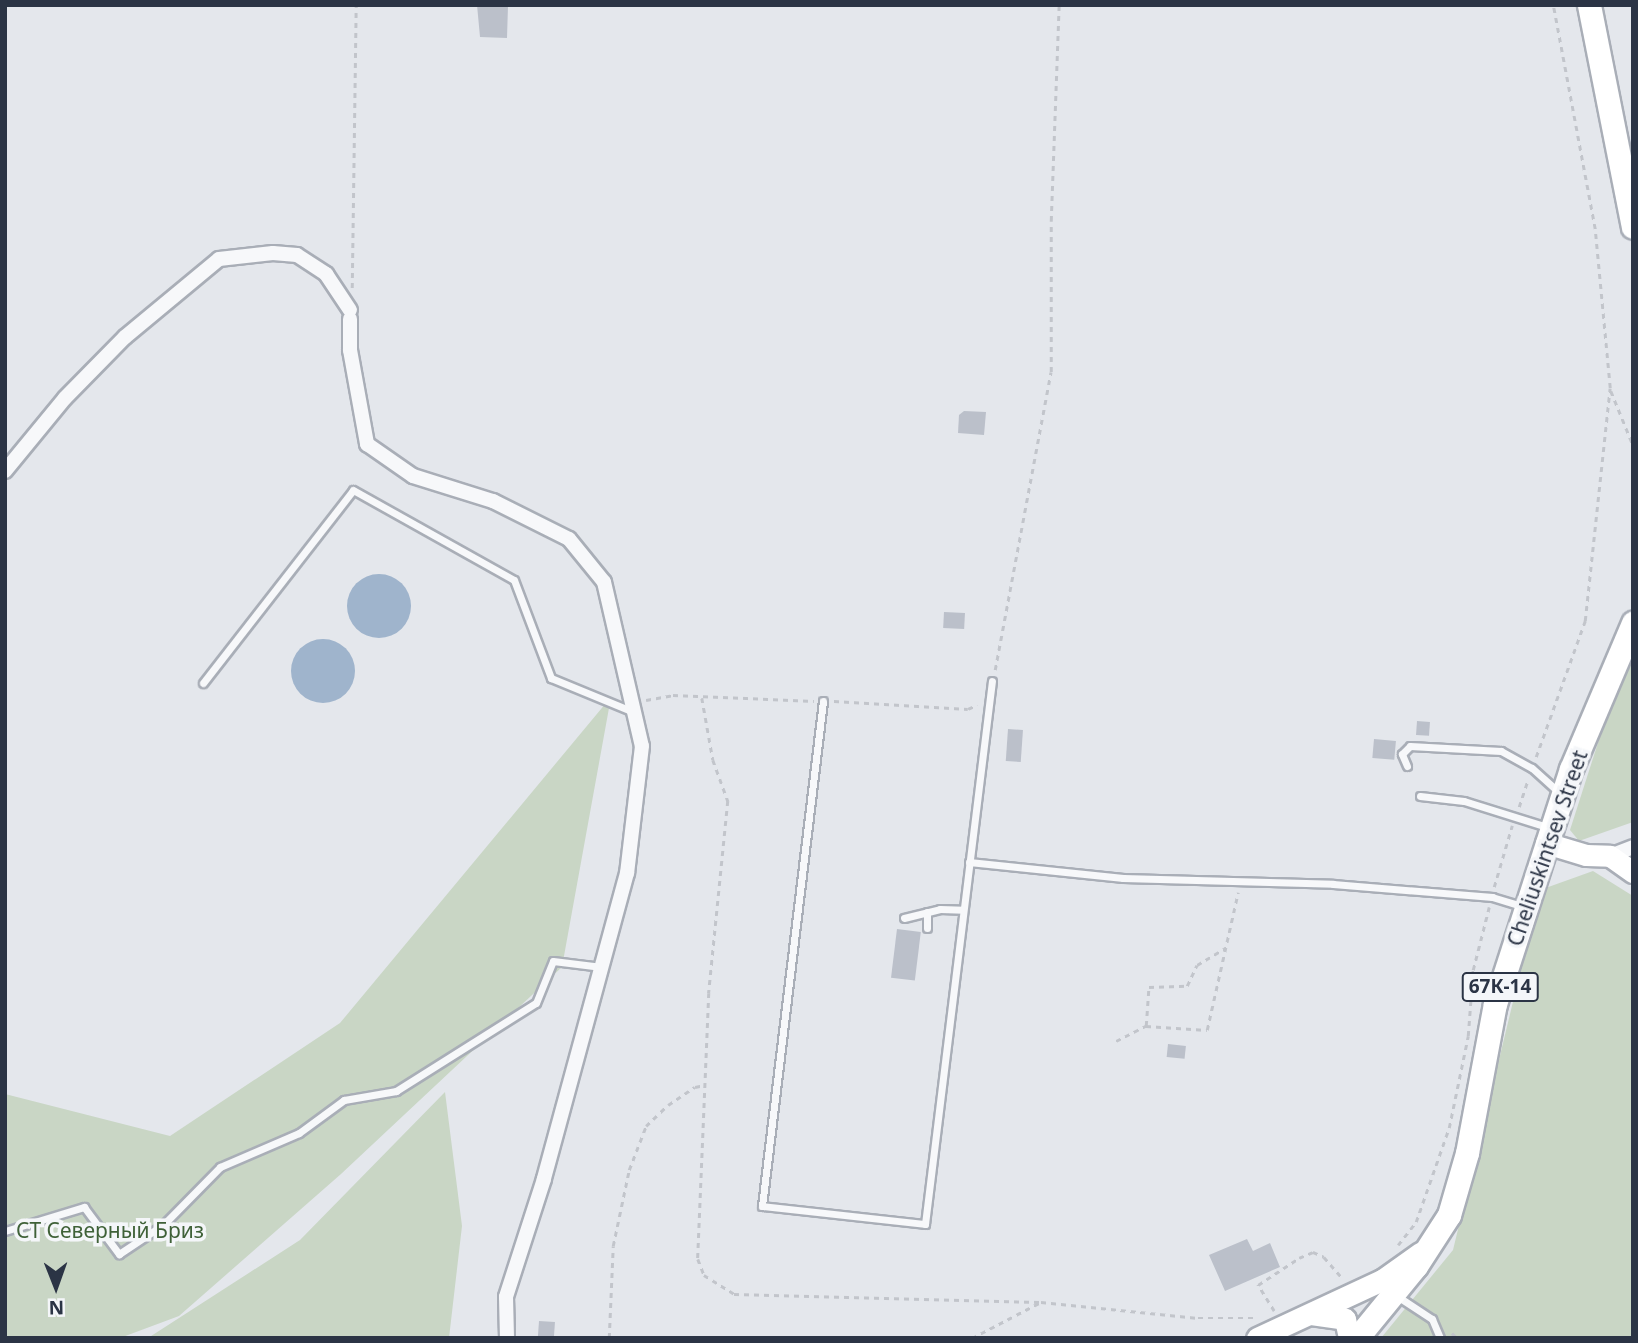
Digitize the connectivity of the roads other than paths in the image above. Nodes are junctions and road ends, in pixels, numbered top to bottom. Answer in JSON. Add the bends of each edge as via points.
{"nodes":[{"id":1,"x":1589,"y":5,"type":"edge"},
{"id":2,"x":1633,"y":227,"type":"edge"},
{"id":3,"x":5,"y":471,"type":"edge"},
{"id":4,"x":1633,"y":623,"type":"edge"},
{"id":5,"x":992,"y":681,"type":"road end"},
{"id":6,"x":203,"y":683,"type":"dead end"},
{"id":7,"x":823,"y":701,"type":"road end"},
{"id":8,"x":634,"y":708,"type":"junction"},
{"id":9,"x":1407,"y":766,"type":"dead end"},
{"id":10,"x":1562,"y":794,"type":"junction"},
{"id":11,"x":1420,"y":796,"type":"dead end"},
{"id":12,"x":1548,"y":835,"type":"junction"},
{"id":13,"x":1633,"y":847,"type":"edge"},
{"id":14,"x":1611,"y":856,"type":"junction"},
{"id":15,"x":969,"y":862,"type":"junction"},
{"id":16,"x":1633,"y":872,"type":"edge"},
{"id":17,"x":1525,"y":907,"type":"junction"},
{"id":18,"x":964,"y":910,"type":"junction"},
{"id":19,"x":927,"y":912,"type":"junction"},
{"id":20,"x":904,"y":918,"type":"dead end"},
{"id":21,"x":927,"y":928,"type":"dead end"},
{"id":22,"x":602,"y":967,"type":"junction"},
{"id":23,"x":5,"y":1231,"type":"edge"},
{"id":24,"x":1388,"y":1287,"type":"junction"},
{"id":25,"x":1308,"y":1314,"type":"junction"},
{"id":26,"x":1376,"y":1315,"type":"junction"},
{"id":27,"x":507,"y":1338,"type":"edge"},
{"id":28,"x":1257,"y":1338,"type":"edge"},
{"id":29,"x":1349,"y":1338,"type":"edge"},
{"id":30,"x":1357,"y":1338,"type":"edge"},
{"id":31,"x":1440,"y":1338,"type":"edge"}],
"edges":[{"from":1,"to":2,"type":"main road"},
{"from":3,"to":8,"type":"street","via":[[65,398],[125,337],[219,260],[273,253],[297,255],[326,274],[350,315],[350,350],[367,444],[413,476],[493,500],[569,539],[604,582]]},
{"from":4,"to":10,"type":"main road","name":"Cheliuskintsev Street","number":"67К-14"},
{"from":5,"to":15,"type":"lane"},
{"from":6,"to":8,"type":"lane","via":[[353,491],[514,580],[551,678]]},
{"from":7,"to":18,"type":"lane","via":[[762,1206],[925,1224]]},
{"from":8,"to":22,"type":"street","via":[[642,746],[627,873]]},
{"from":9,"to":10,"type":"lane","via":[[1402,754],[1410,746],[1422,744],[1501,751],[1532,768]]},
{"from":10,"to":12,"type":"main road","name":"Cheliuskintsev Street","number":"67К-14"},
{"from":11,"to":12,"type":"lane","via":[[1516,814]]},
{"from":12,"to":14,"type":"main road","via":[[1586,855]]},
{"from":12,"to":17,"type":"main road","name":"Cheliuskintsev Street","number":"67К-14"},
{"from":13,"to":14,"type":"street"},
{"from":14,"to":16,"type":"main road"},
{"from":15,"to":17,"type":"lane","via":[[1124,878],[1334,884],[1492,897]]},
{"from":15,"to":18,"type":"lane"},
{"from":17,"to":24,"type":"main road","name":"Cheliuskintsev Street","number":"67К-14","via":[[1494,1004],[1457,1191],[1437,1237]]},
{"from":18,"to":19,"type":"lane"},
{"from":19,"to":20,"type":"lane"},
{"from":19,"to":21,"type":"lane"},
{"from":22,"to":23,"type":"lane","via":[[553,961],[536,1003],[396,1091],[344,1100],[299,1133],[220,1167],[164,1224],[119,1254],[84,1207]]},
{"from":22,"to":27,"type":"street","via":[[506,1297]]},
{"from":24,"to":25,"type":"main road","via":[[1350,1295]]},
{"from":24,"to":26,"type":"main road","name":"Cheliuskintsev Street","number":"67К-14"},
{"from":24,"to":31,"type":"lane","via":[[1432,1319]]},
{"from":25,"to":26,"type":"main road","via":[[1356,1305]]},
{"from":25,"to":28,"type":"main road"},
{"from":25,"to":29,"type":"main road","via":[[1345,1319]]},
{"from":26,"to":30,"type":"main road","name":"Cheliuskintsev Street","number":"67К-14"}]}
